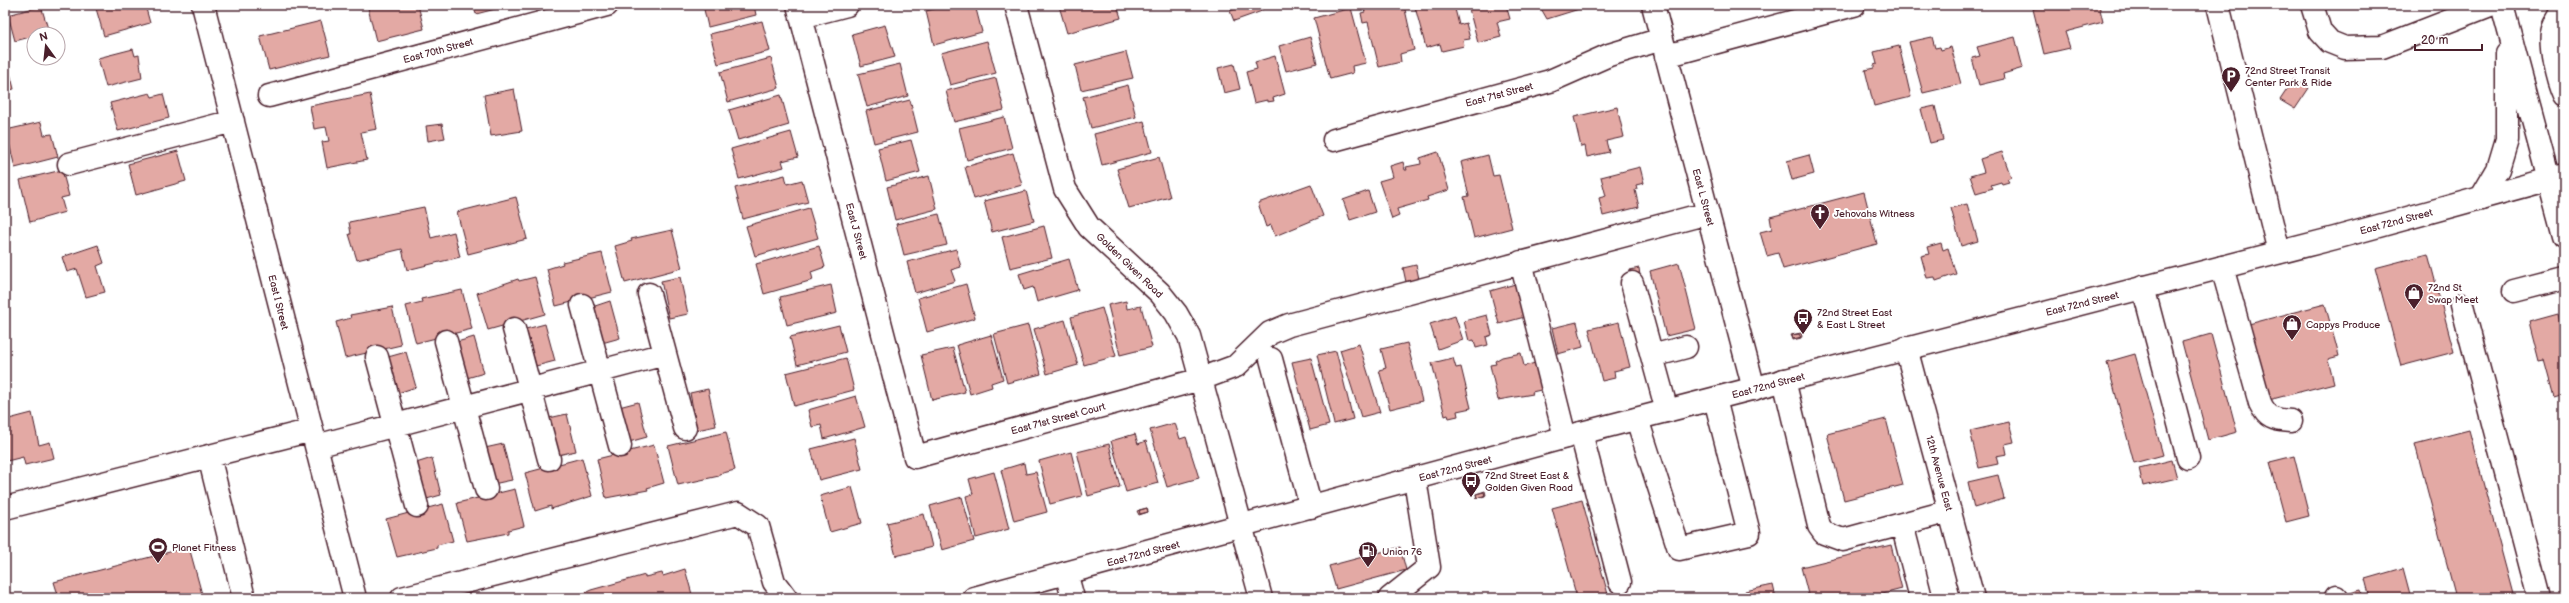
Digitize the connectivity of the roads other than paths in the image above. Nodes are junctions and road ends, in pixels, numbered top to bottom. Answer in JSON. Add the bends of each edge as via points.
{"nodes":[{"id":1,"x":203,"y":5,"type":"edge"},
{"id":2,"x":607,"y":5,"type":"edge"},
{"id":3,"x":847,"y":5,"type":"edge"},
{"id":4,"x":1016,"y":5,"type":"edge"},
{"id":5,"x":1653,"y":5,"type":"edge"},
{"id":6,"x":1854,"y":5,"type":"edge"},
{"id":7,"x":2218,"y":5,"type":"edge"},
{"id":8,"x":2312,"y":5,"type":"edge"},
{"id":9,"x":2490,"y":5,"type":"edge"},
{"id":10,"x":2502,"y":5,"type":"edge"},
{"id":11,"x":2562,"y":5,"type":"edge"},
{"id":12,"x":800,"y":11,"type":"edge"},
{"id":13,"x":2508,"y":26,"type":"junction"},
{"id":14,"x":1664,"y":48,"type":"junction"},
{"id":15,"x":269,"y":96,"type":"dead end"},
{"id":16,"x":2564,"y":96,"type":"edge"},
{"id":17,"x":233,"y":121,"type":"junction"},
{"id":18,"x":1334,"y":140,"type":"dead end"},
{"id":19,"x":69,"y":164,"type":"dead end"},
{"id":20,"x":2556,"y":178,"type":"edge"},
{"id":21,"x":2481,"y":198,"type":"junction"},
{"id":22,"x":1708,"y":213,"type":"junction"},
{"id":23,"x":2564,"y":236,"type":"edge"},
{"id":24,"x":2280,"y":252,"type":"junction"},
{"id":25,"x":1521,"y":262,"type":"junction"},
{"id":26,"x":2222,"y":267,"type":"junction"},
{"id":27,"x":2564,"y":278,"type":"edge"},
{"id":28,"x":1632,"y":283,"type":"dead end"},
{"id":29,"x":2143,"y":287,"type":"junction"},
{"id":30,"x":2514,"y":291,"type":"dead end"},
{"id":31,"x":650,"y":294,"type":"dead end"},
{"id":32,"x":582,"y":305,"type":"dead end"},
{"id":33,"x":2462,"y":305,"type":"dead end"},
{"id":34,"x":514,"y":329,"type":"dead end"},
{"id":35,"x":446,"y":341,"type":"dead end"},
{"id":36,"x":1686,"y":346,"type":"dead end"},
{"id":37,"x":1906,"y":348,"type":"junction"},
{"id":38,"x":665,"y":354,"type":"junction"},
{"id":39,"x":377,"y":356,"type":"dead end"},
{"id":40,"x":1652,"y":356,"type":"junction"},
{"id":41,"x":1271,"y":359,"type":"dead end"},
{"id":42,"x":600,"y":372,"type":"junction"},
{"id":43,"x":1201,"y":379,"type":"junction"},
{"id":44,"x":1784,"y":380,"type":"junction"},
{"id":45,"x":1754,"y":389,"type":"junction"},
{"id":46,"x":530,"y":390,"type":"junction"},
{"id":47,"x":1715,"y":399,"type":"junction"},
{"id":48,"x":464,"y":408,"type":"junction"},
{"id":49,"x":1667,"y":411,"type":"junction"},
{"id":50,"x":1637,"y":419,"type":"junction"},
{"id":51,"x":2291,"y":421,"type":"dead end"},
{"id":52,"x":395,"y":426,"type":"junction"},
{"id":53,"x":685,"y":428,"type":"dead end"},
{"id":54,"x":1573,"y":435,"type":"junction"},
{"id":55,"x":314,"y":438,"type":"junction"},
{"id":56,"x":620,"y":446,"type":"dead end"},
{"id":57,"x":209,"y":456,"type":"junction"},
{"id":58,"x":915,"y":457,"type":"joint"},
{"id":59,"x":2188,"y":458,"type":"dead end"},
{"id":60,"x":549,"y":459,"type":"dead end"},
{"id":61,"x":1415,"y":479,"type":"junction"},
{"id":62,"x":486,"y":490,"type":"dead end"},
{"id":63,"x":417,"y":506,"type":"dead end"},
{"id":64,"x":1311,"y":507,"type":"junction"},
{"id":65,"x":5,"y":508,"type":"edge"},
{"id":66,"x":1950,"y":511,"type":"junction"},
{"id":67,"x":1902,"y":524,"type":"junction"},
{"id":68,"x":1242,"y":526,"type":"junction"},
{"id":69,"x":1066,"y":573,"type":"junction"},
{"id":70,"x":1620,"y":582,"type":"dead end"},
{"id":71,"x":778,"y":593,"type":"edge"},
{"id":72,"x":244,"y":598,"type":"edge"},
{"id":73,"x":355,"y":598,"type":"edge"},
{"id":74,"x":402,"y":598,"type":"edge"},
{"id":75,"x":974,"y":598,"type":"edge"},
{"id":76,"x":1073,"y":598,"type":"edge"},
{"id":77,"x":1261,"y":598,"type":"edge"},
{"id":78,"x":1390,"y":598,"type":"edge"},
{"id":79,"x":1921,"y":598,"type":"edge"},
{"id":80,"x":1973,"y":598,"type":"edge"},
{"id":81,"x":2539,"y":598,"type":"edge"}],
"edges":[{"from":1,"to":17,"type":"street","name":"East I Street"},
{"from":2,"to":15,"type":"street","name":"East 70th Street"},
{"from":3,"to":12,"type":"street"},
{"from":4,"to":43,"type":"street","name":"Golden Given Road","via":[[1065,189],[1090,227],[1146,278],[1176,313],[1189,336]]},
{"from":5,"to":14,"type":"street","name":"East L Street"},
{"from":6,"to":14,"type":"street","name":"East 71st Street"},
{"from":7,"to":24,"type":"street"},
{"from":8,"to":9,"type":"street","via":[[2320,31],[2330,42],[2345,48],[2382,47]]},
{"from":10,"to":13,"type":"street"},
{"from":11,"to":16,"type":"street","via":[[2562,13],[2553,26],[2550,40]]},
{"from":12,"to":58,"type":"street","name":"East J Street"},
{"from":13,"to":20,"type":"street"},
{"from":13,"to":21,"type":"street","via":[[2507,139],[2498,169]]},
{"from":14,"to":18,"type":"street","name":"East 71st Street","via":[[1609,55],[1550,80]]},
{"from":14,"to":22,"type":"street","name":"East L Street"},
{"from":17,"to":19,"type":"street"},
{"from":17,"to":55,"type":"street","name":"East I Street"},
{"from":20,"to":21,"type":"street","name":"East 72nd Street"},
{"from":20,"to":23,"type":"street"},
{"from":21,"to":24,"type":"street","name":"East 72nd Street"},
{"from":22,"to":25,"type":"street","name":"East 71st Street Court"},
{"from":22,"to":45,"type":"street","name":"East L Street"},
{"from":24,"to":26,"type":"street","name":"East 72nd Street"},
{"from":25,"to":43,"type":"street","name":"East 71st Street Court","via":[[1290,325],[1270,333],[1236,366]]},
{"from":25,"to":54,"type":"street"},
{"from":26,"to":29,"type":"street","name":"East 72nd Street"},
{"from":26,"to":51,"type":"street","via":[[2260,402],[2266,415],[2275,420]]},
{"from":27,"to":30,"type":"street"},
{"from":28,"to":40,"type":"street"},
{"from":29,"to":37,"type":"street","name":"East 72nd Street"},
{"from":29,"to":59,"type":"street"},
{"from":31,"to":38,"type":"street"},
{"from":32,"to":42,"type":"street"},
{"from":33,"to":81,"type":"street"},
{"from":34,"to":46,"type":"street"},
{"from":35,"to":48,"type":"street"},
{"from":36,"to":40,"type":"street"},
{"from":37,"to":44,"type":"street","name":"East 72nd Street"},
{"from":37,"to":66,"type":"street","name":"12th Avenue East"},
{"from":38,"to":42,"type":"street"},
{"from":38,"to":53,"type":"street"},
{"from":39,"to":52,"type":"street"},
{"from":40,"to":49,"type":"street"},
{"from":41,"to":64,"type":"street"},
{"from":42,"to":46,"type":"street"},
{"from":42,"to":56,"type":"street"},
{"from":43,"to":58,"type":"street","name":"East 71st Street Court"},
{"from":43,"to":68,"type":"street","name":"Golden Given Road"},
{"from":44,"to":45,"type":"street","name":"East 72nd Street"},
{"from":44,"to":67,"type":"street","via":[[1819,526],[1824,533],[1843,540]]},
{"from":45,"to":47,"type":"street","name":"East 72nd Street"},
{"from":46,"to":48,"type":"street"},
{"from":46,"to":60,"type":"street"},
{"from":47,"to":49,"type":"street","name":"East 72nd Street"},
{"from":47,"to":50,"type":"street","via":[[1749,533],[1678,549]]},
{"from":48,"to":52,"type":"street"},
{"from":48,"to":62,"type":"street"},
{"from":49,"to":50,"type":"street","name":"East 72nd Street"},
{"from":50,"to":54,"type":"street","name":"East 72nd Street"},
{"from":52,"to":55,"type":"street"},
{"from":52,"to":63,"type":"street"},
{"from":54,"to":61,"type":"street","name":"East 72nd Street"},
{"from":54,"to":70,"type":"street"},
{"from":55,"to":57,"type":"street"},
{"from":55,"to":73,"type":"street","name":"East I Street"},
{"from":57,"to":65,"type":"street"},
{"from":57,"to":72,"type":"street"},
{"from":61,"to":64,"type":"street","name":"East 72nd Street"},
{"from":61,"to":78,"type":"street","via":[[1429,567]]},
{"from":64,"to":68,"type":"street","name":"East 72nd Street"},
{"from":66,"to":67,"type":"street"},
{"from":66,"to":80,"type":"street","name":"12th Avenue East"},
{"from":67,"to":79,"type":"street"},
{"from":68,"to":69,"type":"street","name":"East 72nd Street"},
{"from":68,"to":77,"type":"street","name":"Golden Given Road"},
{"from":69,"to":75,"type":"street","name":"East 72nd Street"},
{"from":69,"to":76,"type":"street"},
{"from":71,"to":74,"type":"street","via":[[758,526],[738,513]]}]}
